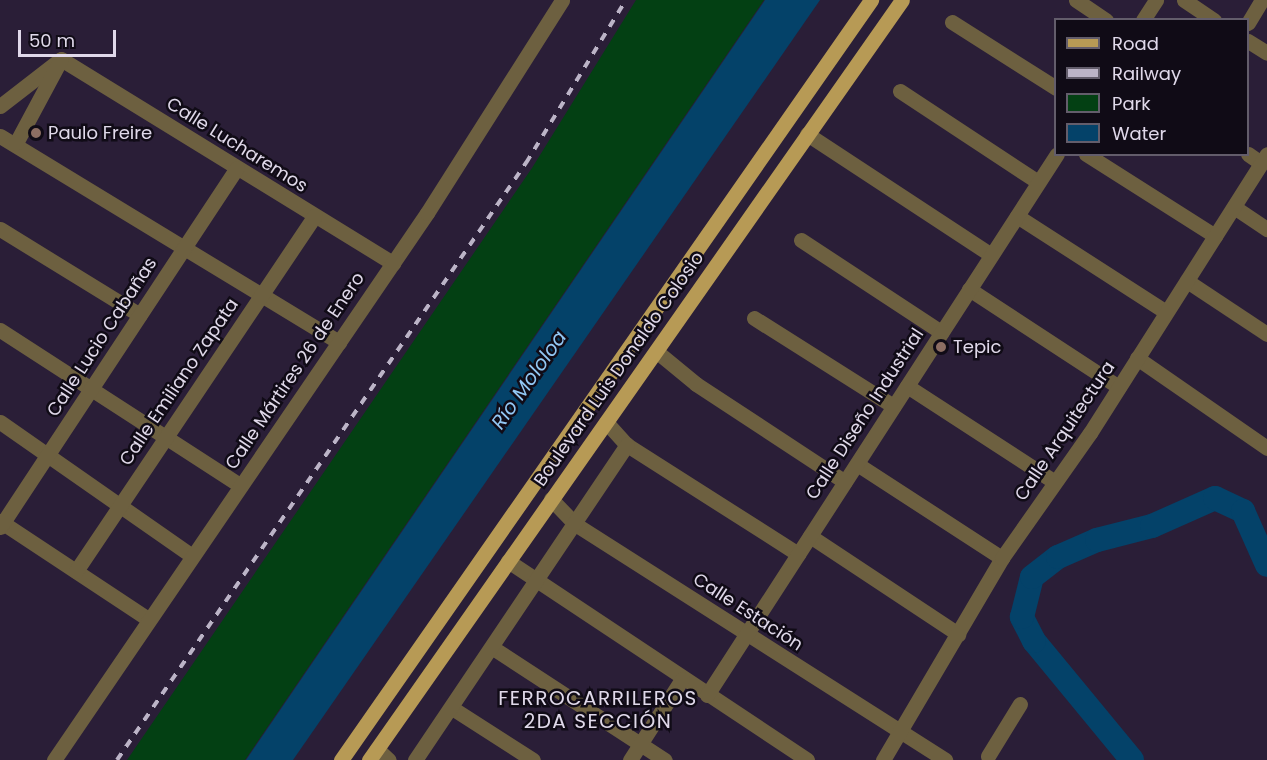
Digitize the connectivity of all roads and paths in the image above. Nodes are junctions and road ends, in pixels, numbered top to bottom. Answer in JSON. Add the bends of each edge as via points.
{"nodes":[{"id":1,"x":562,"y":0,"type":"edge"},
{"id":2,"x":871,"y":0,"type":"edge"},
{"id":3,"x":903,"y":0,"type":"edge"},
{"id":4,"x":1077,"y":0,"type":"edge"},
{"id":5,"x":1156,"y":0,"type":"edge"},
{"id":6,"x":1184,"y":0,"type":"edge"},
{"id":7,"x":1262,"y":0,"type":"edge"},
{"id":8,"x":1103,"y":18,"type":"edge"},
{"id":9,"x":1144,"y":18,"type":"edge"},
{"id":10,"x":1211,"y":18,"type":"edge"},
{"id":11,"x":1249,"y":21,"type":"edge"},
{"id":12,"x":952,"y":22,"type":"dead end"},
{"id":13,"x":1249,"y":42,"type":"edge"},
{"id":14,"x":1267,"y":53,"type":"edge"},
{"id":15,"x":61,"y":59,"type":"junction"},
{"id":16,"x":1054,"y":87,"type":"edge"},
{"id":17,"x":900,"y":92,"type":"dead end"},
{"id":18,"x":0,"y":106,"type":"edge"},
{"id":19,"x":807,"y":134,"type":"junction"},
{"id":20,"x":0,"y":136,"type":"edge"},
{"id":21,"x":16,"y":143,"type":"junction"},
{"id":22,"x":1249,"y":154,"type":"edge"},
{"id":23,"x":1056,"y":156,"type":"edge"},
{"id":24,"x":1089,"y":156,"type":"edge"},
{"id":25,"x":1264,"y":159,"type":"edge"},
{"id":26,"x":237,"y":168,"type":"junction"},
{"id":27,"x":1038,"y":182,"type":"junction"},
{"id":28,"x":1234,"y":207,"type":"junction"},
{"id":29,"x":315,"y":216,"type":"junction"},
{"id":30,"x":1017,"y":216,"type":"junction"},
{"id":31,"x":0,"y":229,"type":"edge"},
{"id":32,"x":1267,"y":229,"type":"edge"},
{"id":33,"x":1215,"y":236,"type":"junction"},
{"id":34,"x":801,"y":240,"type":"dead end"},
{"id":35,"x":184,"y":247,"type":"junction"},
{"id":36,"x":991,"y":255,"type":"junction"},
{"id":37,"x":393,"y":263,"type":"junction"},
{"id":38,"x":1187,"y":281,"type":"junction"},
{"id":39,"x":969,"y":289,"type":"junction"},
{"id":40,"x":262,"y":295,"type":"junction"},
{"id":41,"x":1167,"y":312,"type":"junction"},
{"id":42,"x":140,"y":315,"type":"junction"},
{"id":43,"x":754,"y":318,"type":"dead end"},
{"id":44,"x":0,"y":330,"type":"edge"},
{"id":45,"x":941,"y":332,"type":"junction"},
{"id":46,"x":1267,"y":334,"type":"edge"},
{"id":47,"x":339,"y":342,"type":"junction"},
{"id":48,"x":656,"y":351,"type":"junction"},
{"id":49,"x":1137,"y":358,"type":"junction"},
{"id":50,"x":907,"y":386,"type":"junction"},
{"id":51,"x":1119,"y":387,"type":"junction"},
{"id":52,"x":91,"y":388,"type":"junction"},
{"id":53,"x":893,"y":406,"type":"junction"},
{"id":54,"x":0,"y":422,"type":"edge"},
{"id":55,"x":606,"y":422,"type":"junction"},
{"id":56,"x":166,"y":437,"type":"junction"},
{"id":57,"x":627,"y":445,"type":"junction"},
{"id":58,"x":1267,"y":447,"type":"edge"},
{"id":59,"x":47,"y":455,"type":"junction"},
{"id":60,"x":857,"y":464,"type":"junction"},
{"id":61,"x":845,"y":482,"type":"junction"},
{"id":62,"x":1055,"y":482,"type":"junction"},
{"id":63,"x":240,"y":485,"type":"junction"},
{"id":64,"x":551,"y":499,"type":"junction"},
{"id":65,"x":119,"y":506,"type":"junction"},
{"id":66,"x":1,"y":524,"type":"edge"},
{"id":67,"x":575,"y":524,"type":"junction"},
{"id":68,"x":810,"y":536,"type":"junction"},
{"id":69,"x":798,"y":554,"type":"junction"},
{"id":70,"x":192,"y":556,"type":"junction"},
{"id":71,"x":1002,"y":558,"type":"junction"},
{"id":72,"x":508,"y":561,"type":"junction"},
{"id":73,"x":76,"y":571,"type":"junction"},
{"id":74,"x":535,"y":583,"type":"junction"},
{"id":75,"x":148,"y":619,"type":"junction"},
{"id":76,"x":746,"y":634,"type":"junction"},
{"id":77,"x":958,"y":634,"type":"junction"},
{"id":78,"x":421,"y":644,"type":"junction"},
{"id":79,"x":493,"y":648,"type":"junction"},
{"id":80,"x":440,"y":657,"type":"junction"},
{"id":81,"x":682,"y":679,"type":"junction"},
{"id":82,"x":707,"y":695,"type":"junction"},
{"id":83,"x":1020,"y":704,"type":"dead end"},
{"id":84,"x":453,"y":708,"type":"junction"},
{"id":85,"x":901,"y":732,"type":"junction"},
{"id":86,"x":640,"y":744,"type":"junction"},
{"id":87,"x":373,"y":754,"type":"edge"},
{"id":88,"x":988,"y":759,"type":"edge"},
{"id":89,"x":54,"y":760,"type":"edge"},
{"id":90,"x":341,"y":760,"type":"edge"},
{"id":91,"x":389,"y":760,"type":"edge"},
{"id":92,"x":415,"y":760,"type":"edge"},
{"id":93,"x":533,"y":760,"type":"edge"},
{"id":94,"x":630,"y":760,"type":"edge"},
{"id":95,"x":665,"y":760,"type":"edge"},
{"id":96,"x":807,"y":760,"type":"edge"},
{"id":97,"x":883,"y":760,"type":"edge"},
{"id":98,"x":945,"y":760,"type":"edge"}],
"edges":[{"from":1,"to":37,"type":"street","name":"Calle Mártires 26 de Enero"},
{"from":2,"to":78,"type":"main road","name":"Boulevard Luis Donaldo Colosio"},
{"from":3,"to":19,"type":"main road","name":"Boulevard Luis Donaldo Colosio"},
{"from":4,"to":8,"type":"street"},
{"from":5,"to":9,"type":"street"},
{"from":6,"to":10,"type":"street"},
{"from":7,"to":11,"type":"street"},
{"from":12,"to":16,"type":"street"},
{"from":13,"to":14,"type":"street"},
{"from":15,"to":18,"type":"street"},
{"from":15,"to":21,"type":"street"},
{"from":15,"to":26,"type":"street","name":"Calle Lucharemos"},
{"from":17,"to":27,"type":"street"},
{"from":19,"to":36,"type":"street"},
{"from":19,"to":48,"type":"main road","name":"Boulevard Luis Donaldo Colosio"},
{"from":20,"to":21,"type":"street"},
{"from":21,"to":35,"type":"street"},
{"from":22,"to":25,"type":"street"},
{"from":23,"to":27,"type":"street","name":"Calle Diseño Industrial"},
{"from":24,"to":33,"type":"street"},
{"from":25,"to":28,"type":"street","name":"Calle Arquitectura"},
{"from":26,"to":29,"type":"street","name":"Calle Lucharemos"},
{"from":26,"to":35,"type":"street","name":"Calle Lucio Cabañas"},
{"from":27,"to":30,"type":"street","name":"Calle Diseño Industrial"},
{"from":28,"to":32,"type":"street"},
{"from":28,"to":33,"type":"street","name":"Calle Arquitectura"},
{"from":29,"to":37,"type":"street","name":"Calle Lucharemos"},
{"from":29,"to":40,"type":"street","name":"Calle Emiliano Zapata"},
{"from":30,"to":36,"type":"street","name":"Calle Diseño Industrial"},
{"from":30,"to":41,"type":"street"},
{"from":31,"to":42,"type":"street"},
{"from":33,"to":38,"type":"street","name":"Calle Arquitectura"},
{"from":34,"to":45,"type":"street"},
{"from":35,"to":40,"type":"street"},
{"from":35,"to":42,"type":"street","name":"Calle Lucio Cabañas"},
{"from":36,"to":39,"type":"street","name":"Calle Diseño Industrial"},
{"from":37,"to":47,"type":"street","name":"Calle Mártires 26 de Enero"},
{"from":38,"to":41,"type":"street","name":"Calle Arquitectura"},
{"from":38,"to":46,"type":"street"},
{"from":39,"to":45,"type":"street","name":"Calle Diseño Industrial"},
{"from":39,"to":51,"type":"street"},
{"from":40,"to":47,"type":"street"},
{"from":40,"to":56,"type":"street","name":"Calle Emiliano Zapata"},
{"from":41,"to":49,"type":"street","name":"Calle Arquitectura"},
{"from":42,"to":52,"type":"street","name":"Calle Lucio Cabañas"},
{"from":43,"to":53,"type":"street"},
{"from":44,"to":52,"type":"street"},
{"from":45,"to":50,"type":"street","name":"Calle Diseño Industrial"},
{"from":47,"to":63,"type":"street","name":"Calle Mártires 26 de Enero"},
{"from":48,"to":55,"type":"main road","name":"Boulevard Luis Donaldo Colosio"},
{"from":48,"to":61,"type":"street","via":[[696,384]]},
{"from":49,"to":51,"type":"street","name":"Calle Arquitectura"},
{"from":49,"to":58,"type":"street"},
{"from":50,"to":53,"type":"street","name":"Calle Diseño Industrial"},
{"from":50,"to":62,"type":"street"},
{"from":51,"to":62,"type":"street","name":"Calle Arquitectura"},
{"from":52,"to":56,"type":"street"},
{"from":52,"to":59,"type":"street","name":"Calle Lucio Cabañas"},
{"from":53,"to":60,"type":"street","name":"Calle Diseño Industrial"},
{"from":54,"to":59,"type":"street"},
{"from":55,"to":57,"type":"street"},
{"from":55,"to":64,"type":"main road","name":"Boulevard Luis Donaldo Colosio"},
{"from":56,"to":63,"type":"street"},
{"from":56,"to":65,"type":"street","name":"Calle Emiliano Zapata"},
{"from":57,"to":67,"type":"street"},
{"from":57,"to":69,"type":"street"},
{"from":59,"to":65,"type":"street"},
{"from":59,"to":66,"type":"street","name":"Calle Lucio Cabañas"},
{"from":60,"to":61,"type":"street","name":"Calle Diseño Industrial"},
{"from":60,"to":71,"type":"street"},
{"from":61,"to":68,"type":"street","name":"Calle Diseño Industrial"},
{"from":62,"to":71,"type":"street","name":"Calle Arquitectura"},
{"from":63,"to":70,"type":"street","name":"Calle Mártires 26 de Enero"},
{"from":64,"to":67,"type":"street","name":"Calle Estación"},
{"from":64,"to":72,"type":"main road","name":"Boulevard Luis Donaldo Colosio"},
{"from":65,"to":70,"type":"street"},
{"from":65,"to":73,"type":"street","name":"Calle Emiliano Zapata"},
{"from":66,"to":73,"type":"street"},
{"from":67,"to":74,"type":"street"},
{"from":67,"to":76,"type":"street","name":"Calle Estación"},
{"from":68,"to":69,"type":"street","name":"Calle Diseño Industrial"},
{"from":68,"to":77,"type":"street"},
{"from":69,"to":76,"type":"street","name":"Calle Diseño Industrial"},
{"from":70,"to":75,"type":"street","name":"Calle Mártires 26 de Enero"},
{"from":71,"to":77,"type":"street","name":"Calle Arquitectura"},
{"from":72,"to":74,"type":"street"},
{"from":72,"to":80,"type":"main road","name":"Boulevard Luis Donaldo Colosio"},
{"from":73,"to":75,"type":"street"},
{"from":74,"to":79,"type":"street"},
{"from":74,"to":81,"type":"street"},
{"from":75,"to":89,"type":"street","name":"Calle Mártires 26 de Enero"},
{"from":76,"to":82,"type":"street","name":"Calle Diseño Industrial"},
{"from":76,"to":85,"type":"street","name":"Calle Estación"},
{"from":77,"to":85,"type":"street","name":"Calle Arquitectura"},
{"from":78,"to":80,"type":"main road"},
{"from":78,"to":90,"type":"main road","name":"Boulevard Luis Donaldo Colosio"},
{"from":79,"to":84,"type":"street"},
{"from":79,"to":86,"type":"street"},
{"from":80,"to":87,"type":"main road","name":"Boulevard Luis Donaldo Colosio"},
{"from":81,"to":82,"type":"street"},
{"from":81,"to":86,"type":"street"},
{"from":82,"to":96,"type":"street"},
{"from":83,"to":88,"type":"street"},
{"from":84,"to":92,"type":"street"},
{"from":84,"to":93,"type":"street"},
{"from":85,"to":97,"type":"street","name":"Calle Arquitectura"},
{"from":85,"to":98,"type":"street","name":"Calle Estación"},
{"from":86,"to":94,"type":"street"},
{"from":86,"to":95,"type":"street"},
{"from":87,"to":91,"type":"street"}]}
